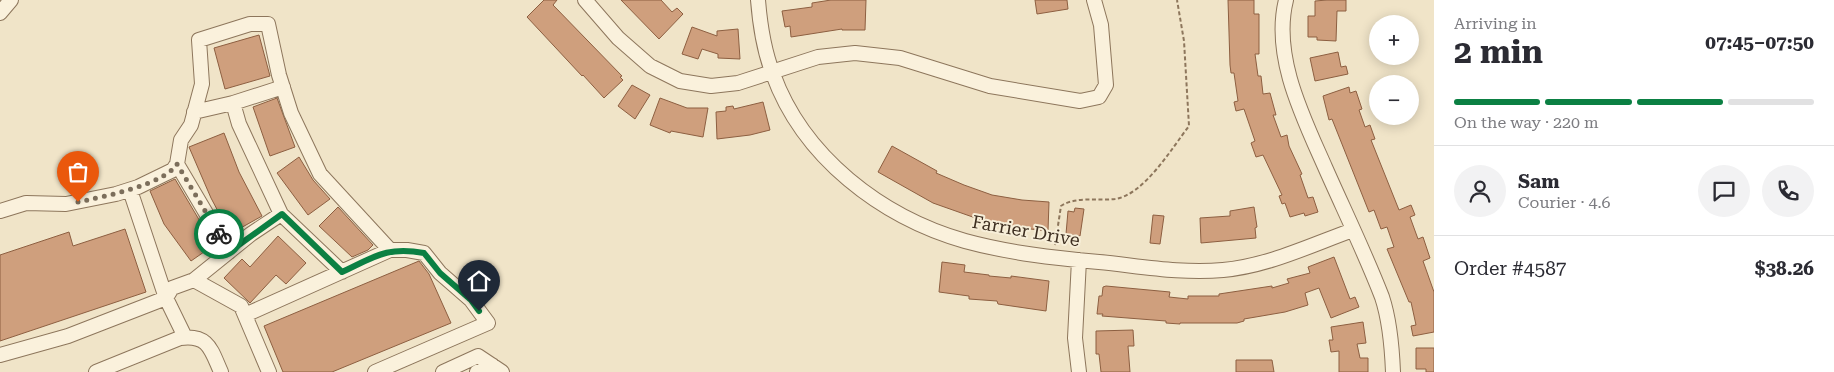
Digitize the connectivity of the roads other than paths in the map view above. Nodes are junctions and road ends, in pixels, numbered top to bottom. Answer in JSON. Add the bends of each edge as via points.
{"nodes":[{"id":1,"x":10,"y":0,"type":"edge"},
{"id":2,"x":585,"y":0,"type":"edge"},
{"id":3,"x":758,"y":0,"type":"edge"},
{"id":4,"x":1094,"y":0,"type":"edge"},
{"id":5,"x":1286,"y":0,"type":"edge"},
{"id":6,"x":0,"y":13,"type":"edge"},
{"id":7,"x":772,"y":72,"type":"junction"},
{"id":8,"x":283,"y":87,"type":"junction"},
{"id":9,"x":232,"y":102,"type":"junction"},
{"id":10,"x":194,"y":112,"type":"junction"},
{"id":11,"x":177,"y":164,"type":"junction"},
{"id":12,"x":130,"y":190,"type":"junction"},
{"id":13,"x":0,"y":211,"type":"edge"},
{"id":14,"x":282,"y":214,"type":"junction"},
{"id":15,"x":1353,"y":230,"type":"junction"},
{"id":16,"x":390,"y":250,"type":"junction"},
{"id":17,"x":229,"y":252,"type":"junction"},
{"id":18,"x":1079,"y":260,"type":"junction"},
{"id":19,"x":342,"y":272,"type":"junction"},
{"id":20,"x":194,"y":280,"type":"junction"},
{"id":21,"x":166,"y":298,"type":"junction"},
{"id":22,"x":245,"y":315,"type":"junction"},
{"id":23,"x":185,"y":338,"type":"junction"},
{"id":24,"x":0,"y":355,"type":"edge"},
{"id":25,"x":497,"y":368,"type":"edge"},
{"id":26,"x":96,"y":372,"type":"edge"},
{"id":27,"x":221,"y":372,"type":"edge"},
{"id":28,"x":269,"y":372,"type":"edge"},
{"id":29,"x":375,"y":372,"type":"edge"},
{"id":30,"x":443,"y":372,"type":"edge"},
{"id":31,"x":477,"y":372,"type":"edge"},
{"id":32,"x":1078,"y":372,"type":"edge"},
{"id":33,"x":1393,"y":372,"type":"edge"}],
"edges":[{"from":1,"to":6,"type":"street"},
{"from":2,"to":7,"type":"street","via":[[618,38],[650,66],[680,81],[711,86],[738,83]]},
{"from":3,"to":7,"type":"street","name":"Farrier Drive"},
{"from":4,"to":7,"type":"street","via":[[1101,25],[1106,85],[1098,97],[1080,101],[990,86],[900,58],[855,53],[818,57]]},
{"from":5,"to":15,"type":"street","via":[[1282,17],[1284,55],[1302,113]]},
{"from":7,"to":18,"type":"street","name":"Farrier Drive","via":[[796,122],[826,160],[877,202],[919,224],[964,240],[1005,250]]},
{"from":8,"to":9,"type":"street"},
{"from":8,"to":10,"type":"street","via":[[268,24],[250,24],[216,33],[199,40],[202,84]]},
{"from":8,"to":16,"type":"street","via":[[291,113],[320,174]]},
{"from":9,"to":10,"type":"street"},
{"from":9,"to":14,"type":"street","via":[[239,124]]},
{"from":10,"to":11,"type":"street","via":[[191,125],[181,140]]},
{"from":11,"to":12,"type":"street","via":[[173,170]]},
{"from":11,"to":17,"type":"street"},
{"from":12,"to":13,"type":"street","via":[[66,204],[26,203]]},
{"from":12,"to":21,"type":"street"},
{"from":14,"to":17,"type":"street"},
{"from":14,"to":19,"type":"street"},
{"from":15,"to":18,"type":"street","name":"Farrier Drive","via":[[1258,264],[1223,270],[1188,271]]},
{"from":15,"to":33,"type":"street","via":[[1382,298],[1392,343]]},
{"from":16,"to":19,"type":"street"},
{"from":16,"to":29,"type":"street","via":[[424,253],[488,322]]},
{"from":17,"to":20,"type":"street"},
{"from":18,"to":32,"type":"street","via":[[1075,338]]},
{"from":19,"to":22,"type":"street"},
{"from":20,"to":21,"type":"street","via":[[172,288]]},
{"from":20,"to":22,"type":"street","via":[[241,306]]},
{"from":21,"to":23,"type":"street"},
{"from":21,"to":24,"type":"street","via":[[68,336]]},
{"from":22,"to":28,"type":"street"},
{"from":23,"to":26,"type":"street"},
{"from":23,"to":27,"type":"street","via":[[200,338],[211,349]]},
{"from":25,"to":30,"type":"street","via":[[478,356]]},
{"from":25,"to":31,"type":"street"}]}
